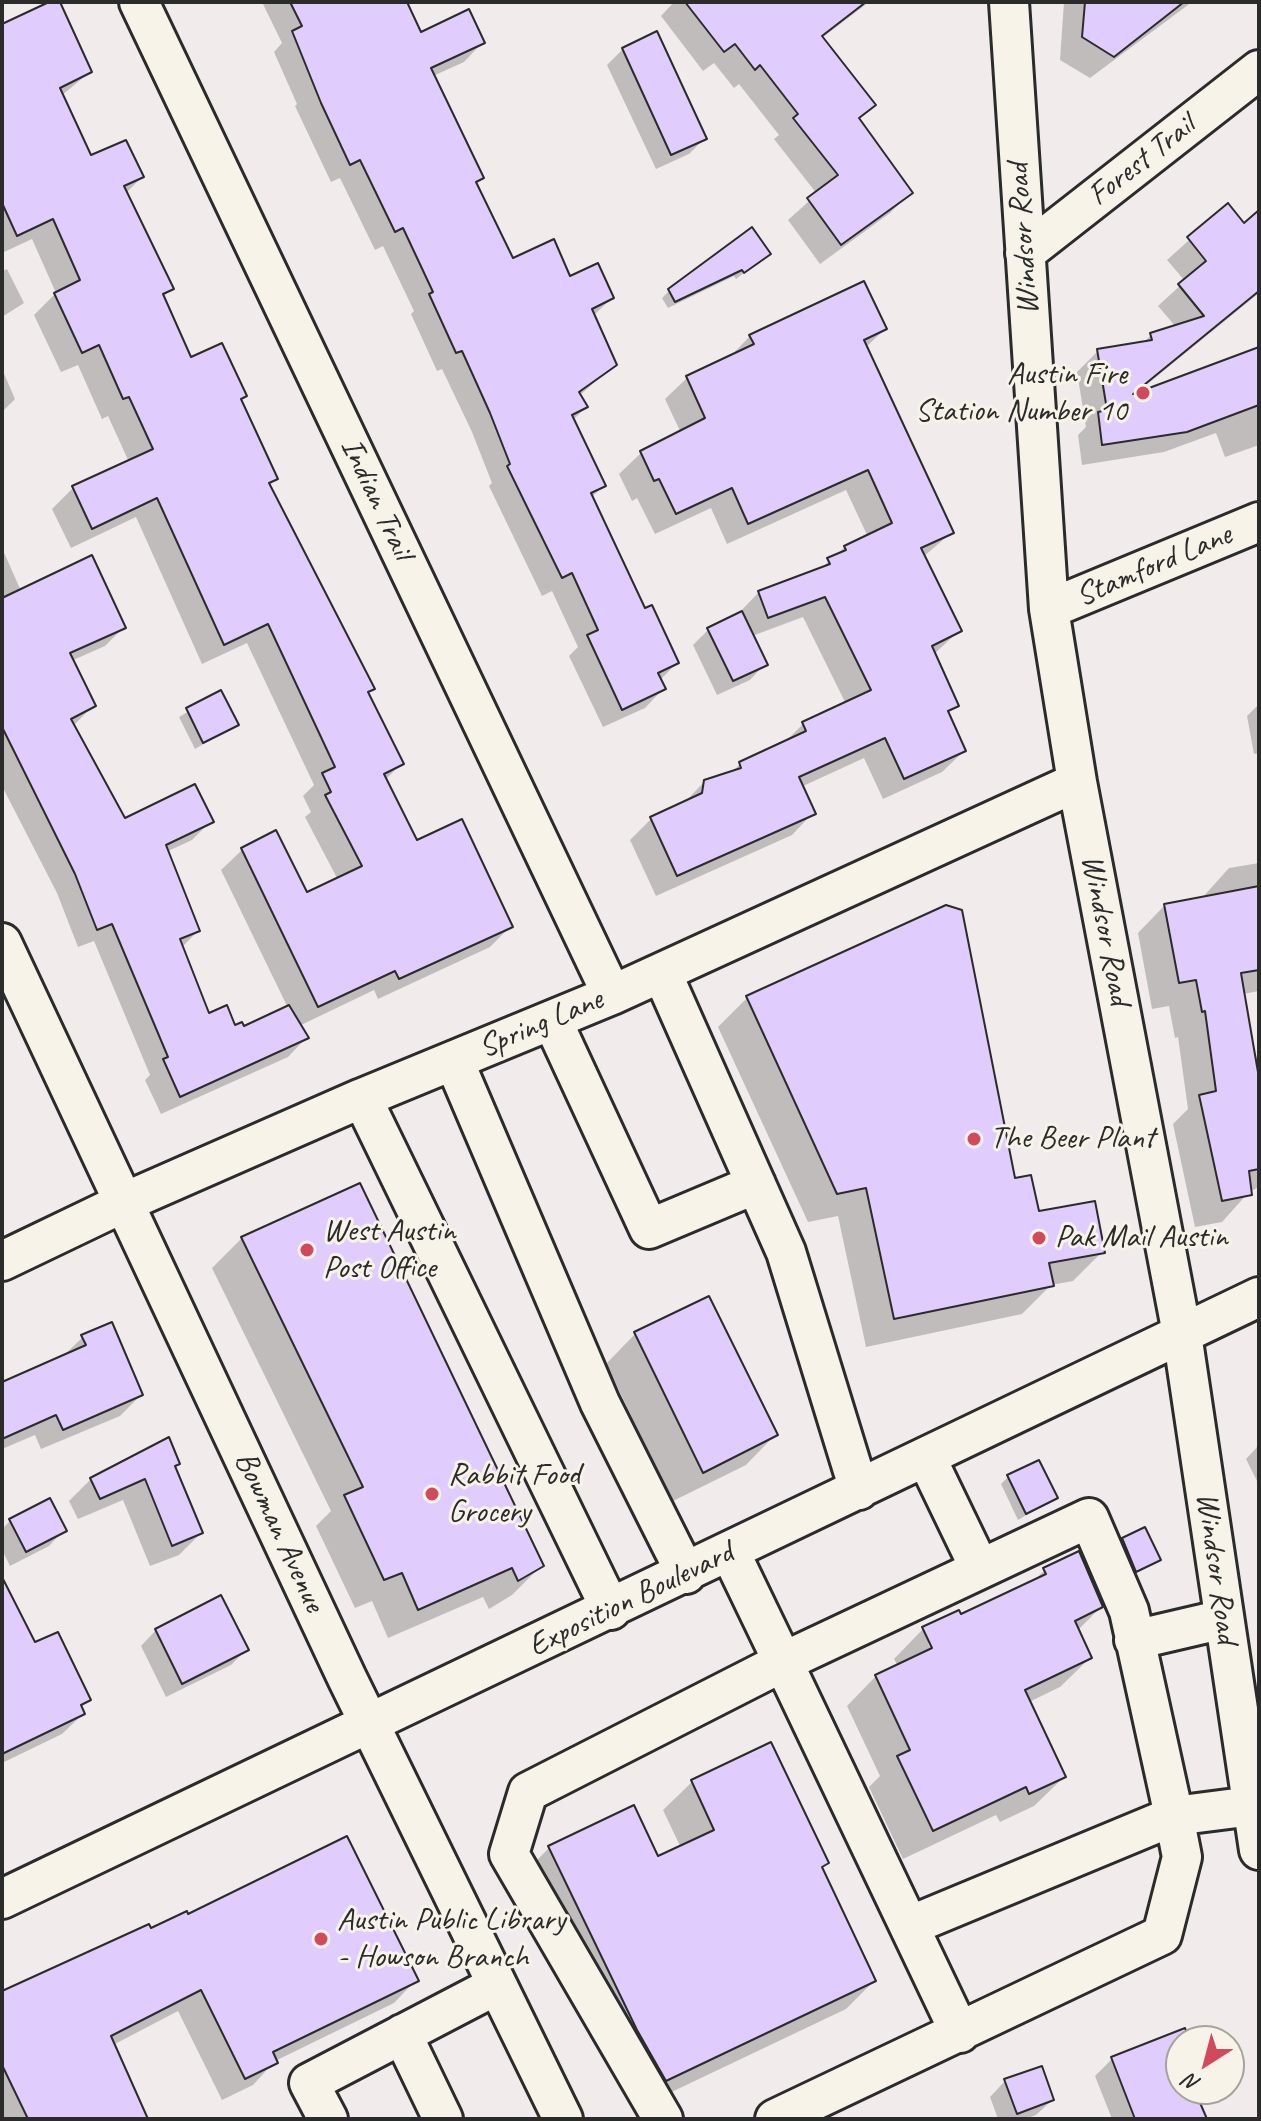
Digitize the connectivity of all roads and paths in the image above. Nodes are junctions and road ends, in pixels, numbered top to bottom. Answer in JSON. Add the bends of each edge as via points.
{"nodes":[{"id":1,"x":139,"y":2,"type":"edge"},
{"id":2,"x":1009,"y":2,"type":"edge"},
{"id":3,"x":1259,"y":70,"type":"edge"},
{"id":4,"x":1025,"y":253,"type":"junction"},
{"id":5,"x":1259,"y":522,"type":"edge"},
{"id":6,"x":1049,"y":609,"type":"junction"},
{"id":7,"x":1077,"y":782,"type":"junction"},
{"id":8,"x":2,"y":943,"type":"edge"},
{"id":9,"x":662,"y":973,"type":"junction"},
{"id":10,"x":612,"y":995,"type":"junction"},
{"id":11,"x":552,"y":1020,"type":"junction"},
{"id":12,"x":454,"y":1061,"type":"junction"},
{"id":13,"x":362,"y":1098,"type":"junction"},
{"id":14,"x":756,"y":1184,"type":"junction"},
{"id":15,"x":125,"y":1202,"type":"junction"},
{"id":16,"x":2,"y":1261,"type":"edge"},
{"id":17,"x":1259,"y":1297,"type":"edge"},
{"id":18,"x":1182,"y":1334,"type":"junction"},
{"id":19,"x":926,"y":1457,"type":"junction"},
{"id":20,"x":859,"y":1490,"type":"junction"},
{"id":21,"x":730,"y":1552,"type":"junction"},
{"id":22,"x":980,"y":1569,"type":"junction"},
{"id":23,"x":686,"y":1574,"type":"junction"},
{"id":24,"x":611,"y":1610,"type":"junction"},
{"id":25,"x":1224,"y":1619,"type":"junction"},
{"id":26,"x":1134,"y":1640,"type":"junction"},
{"id":27,"x":783,"y":1662,"type":"junction"},
{"id":28,"x":371,"y":1725,"type":"junction"},
{"id":29,"x":1255,"y":1806,"type":"edge"},
{"id":30,"x":1174,"y":1816,"type":"junction"},
{"id":31,"x":1259,"y":1850,"type":"edge"},
{"id":32,"x":2,"y":1899,"type":"edge"},
{"id":33,"x":909,"y":1926,"type":"junction"},
{"id":34,"x":495,"y":1986,"type":"junction"},
{"id":35,"x":960,"y":2033,"type":"junction"},
{"id":36,"x":402,"y":2034,"type":"junction"},
{"id":37,"x":328,"y":2119,"type":"edge"},
{"id":38,"x":443,"y":2119,"type":"edge"},
{"id":39,"x":563,"y":2119,"type":"edge"},
{"id":40,"x":663,"y":2119,"type":"edge"},
{"id":41,"x":775,"y":2119,"type":"edge"}],
"edges":[{"from":1,"to":10,"type":"street","name":"Indian Trail"},
{"from":2,"to":4,"type":"street","name":"Windsor Road"},
{"from":3,"to":4,"type":"street","name":"Forest Trail"},
{"from":4,"to":6,"type":"street","name":"Windsor Road"},
{"from":5,"to":6,"type":"street","name":"Stamford Lane"},
{"from":6,"to":7,"type":"street","name":"Windsor Road"},
{"from":7,"to":9,"type":"street","name":"Spring Lane"},
{"from":7,"to":18,"type":"street","name":"Windsor Road"},
{"from":8,"to":15,"type":"street","name":"Bowman Avenue"},
{"from":9,"to":10,"type":"street","name":"Spring Lane"},
{"from":9,"to":14,"type":"street"},
{"from":10,"to":11,"type":"street","name":"Spring Lane"},
{"from":11,"to":12,"type":"street","name":"Spring Lane"},
{"from":11,"to":14,"type":"street","via":[[649,1229]]},
{"from":12,"to":13,"type":"street","name":"Spring Lane"},
{"from":12,"to":23,"type":"street","via":[[600,1403]]},
{"from":13,"to":15,"type":"street","name":"Spring Lane"},
{"from":13,"to":24,"type":"street"},
{"from":14,"to":20,"type":"street","via":[[786,1252]]},
{"from":15,"to":16,"type":"street","name":"Spring Lane"},
{"from":15,"to":28,"type":"street","name":"Bowman Avenue"},
{"from":17,"to":18,"type":"street","name":"Exposition Boulevard"},
{"from":18,"to":19,"type":"street","name":"Exposition Boulevard"},
{"from":18,"to":25,"type":"street","name":"Windsor Road"},
{"from":19,"to":20,"type":"street","name":"Exposition Boulevard"},
{"from":19,"to":22,"type":"street"},
{"from":20,"to":21,"type":"street","name":"Exposition Boulevard"},
{"from":21,"to":23,"type":"street","name":"Exposition Boulevard"},
{"from":21,"to":27,"type":"street"},
{"from":22,"to":26,"type":"street","via":[[1089,1518],[1129,1611]]},
{"from":22,"to":27,"type":"street"},
{"from":23,"to":24,"type":"street","name":"Exposition Boulevard"},
{"from":24,"to":28,"type":"street","name":"Exposition Boulevard"},
{"from":25,"to":26,"type":"street"},
{"from":25,"to":29,"type":"street","name":"Windsor Road"},
{"from":26,"to":30,"type":"street"},
{"from":27,"to":33,"type":"street"},
{"from":27,"to":40,"type":"street","via":[[528,1792],[509,1854]]},
{"from":28,"to":32,"type":"street","name":"Exposition Boulevard"},
{"from":28,"to":34,"type":"street","name":"Bowman Avenue"},
{"from":29,"to":30,"type":"street"},
{"from":29,"to":31,"type":"street","name":"Windsor Road"},
{"from":30,"to":33,"type":"street"},
{"from":30,"to":35,"type":"street","via":[[1182,1857],[1162,1935]]},
{"from":33,"to":35,"type":"street"},
{"from":34,"to":36,"type":"street"},
{"from":34,"to":39,"type":"street","name":"Bowman Avenue"},
{"from":35,"to":41,"type":"street"},
{"from":36,"to":37,"type":"street","via":[[309,2083]]},
{"from":36,"to":38,"type":"street"}]}
